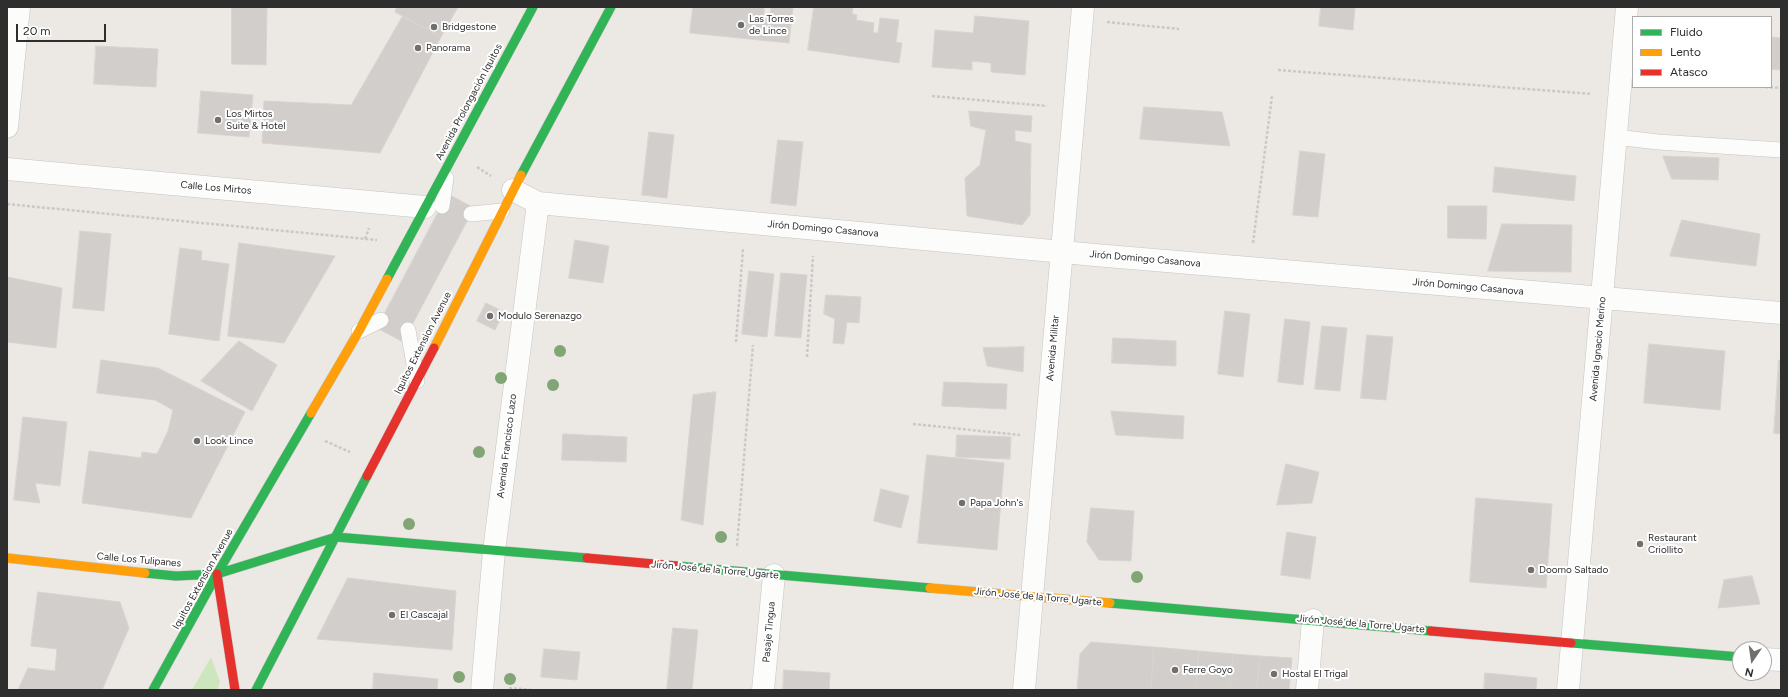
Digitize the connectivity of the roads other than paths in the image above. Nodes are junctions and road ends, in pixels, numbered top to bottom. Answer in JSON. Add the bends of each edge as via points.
{"nodes":[{"id":1,"x":19,"y":7,"type":"edge"},
{"id":2,"x":533,"y":7,"type":"edge"},
{"id":3,"x":611,"y":7,"type":"edge"},
{"id":4,"x":1627,"y":7,"type":"edge"},
{"id":5,"x":1082,"y":14,"type":"edge"},
{"id":6,"x":7,"y":127,"type":"edge"},
{"id":7,"x":1616,"y":137,"type":"junction"},
{"id":8,"x":1781,"y":150,"type":"edge"},
{"id":9,"x":447,"y":167,"type":"joint"},
{"id":10,"x":7,"y":169,"type":"edge"},
{"id":11,"x":513,"y":190,"type":"junction"},
{"id":12,"x":538,"y":202,"type":"junction"},
{"id":13,"x":433,"y":207,"type":"junction"},
{"id":14,"x":502,"y":211,"type":"junction"},
{"id":15,"x":471,"y":214,"type":"dead end"},
{"id":16,"x":1062,"y":251,"type":"junction"},
{"id":17,"x":1602,"y":298,"type":"junction"},
{"id":18,"x":1781,"y":313,"type":"edge"},
{"id":19,"x":381,"y":320,"type":"dead end"},
{"id":20,"x":408,"y":330,"type":"dead end"},
{"id":21,"x":359,"y":331,"type":"junction"},
{"id":22,"x":417,"y":381,"type":"junction"},
{"id":23,"x":336,"y":537,"type":"junction"},
{"id":24,"x":494,"y":551,"type":"junction"},
{"id":25,"x":7,"y":558,"type":"edge"},
{"id":26,"x":217,"y":574,"type":"junction"},
{"id":27,"x":774,"y":575,"type":"junction"},
{"id":28,"x":1032,"y":597,"type":"junction"},
{"id":29,"x":1313,"y":620,"type":"junction"},
{"id":30,"x":1572,"y":642,"type":"junction"},
{"id":31,"x":1732,"y":656,"type":"edge"},
{"id":32,"x":153,"y":690,"type":"edge"},
{"id":33,"x":235,"y":690,"type":"edge"},
{"id":34,"x":256,"y":690,"type":"edge"},
{"id":35,"x":482,"y":690,"type":"edge"},
{"id":36,"x":763,"y":690,"type":"edge"},
{"id":37,"x":1024,"y":690,"type":"edge"},
{"id":38,"x":1307,"y":690,"type":"edge"},
{"id":39,"x":1568,"y":690,"type":"edge"}],
"edges":[{"from":1,"to":6,"type":"street"},
{"from":2,"to":9,"type":"street","name":"Avenida Prolongación Iquitos"},
{"from":3,"to":11,"type":"street","name":"Iquitos Extension Avenue"},
{"from":4,"to":7,"type":"street","name":"Avenida Ignacio Merino"},
{"from":5,"to":16,"type":"street","name":"Avenida Militar"},
{"from":7,"to":8,"type":"lane"},
{"from":7,"to":17,"type":"street","name":"Avenida Ignacio Merino"},
{"from":9,"to":13,"type":"lane"},
{"from":10,"to":13,"type":"street","name":"Calle Los Mirtos"},
{"from":11,"to":12,"type":"street","name":"Jirón Domingo Casanova"},
{"from":11,"to":14,"type":"street","name":"Iquitos Extension Avenue"},
{"from":12,"to":16,"type":"street","name":"Jirón Domingo Casanova"},
{"from":12,"to":24,"type":"street","name":"Avenida Francisco Lazo"},
{"from":13,"to":21,"type":"street","name":"Iquitos Extension Avenue","via":[[406,243]]},
{"from":14,"to":15,"type":"lane"},
{"from":14,"to":22,"type":"street","name":"Iquitos Extension Avenue"},
{"from":16,"to":17,"type":"street","name":"Jirón Domingo Casanova"},
{"from":16,"to":28,"type":"street","name":"Avenida Militar"},
{"from":17,"to":18,"type":"street","name":"Jirón Domingo Casanova"},
{"from":17,"to":30,"type":"street","name":"Avenida Ignacio Merino"},
{"from":19,"to":21,"type":"lane"},
{"from":20,"to":22,"type":"lane"},
{"from":21,"to":26,"type":"street","name":"Iquitos Extension Avenue"},
{"from":22,"to":23,"type":"street","name":"Iquitos Extension Avenue"},
{"from":23,"to":24,"type":"street","name":"Jirón José de la Torre Ugarte"},
{"from":23,"to":26,"type":"street","name":"Calle Los Tulipanes"},
{"from":23,"to":34,"type":"street","name":"Iquitos Extension Avenue"},
{"from":24,"to":27,"type":"street","name":"Jirón José de la Torre Ugarte"},
{"from":24,"to":35,"type":"street","name":"Avenida Francisco Lazo"},
{"from":25,"to":26,"type":"street","name":"Calle Los Tulipanes","via":[[176,576]]},
{"from":26,"to":32,"type":"street","name":"Iquitos Extension Avenue"},
{"from":26,"to":33,"type":"street"},
{"from":27,"to":28,"type":"street","name":"Jirón José de la Torre Ugarte"},
{"from":27,"to":36,"type":"street","name":"Pasaje Tingua"},
{"from":28,"to":29,"type":"street","name":"Jirón José de la Torre Ugarte"},
{"from":28,"to":37,"type":"street","name":"Avenida Militar"},
{"from":29,"to":30,"type":"street","name":"Jirón José de la Torre Ugarte"},
{"from":29,"to":38,"type":"street"},
{"from":30,"to":31,"type":"street","name":"Jirón José de la Torre Ugarte"},
{"from":30,"to":39,"type":"street","name":"Avenida Ignacio Merino"}]}
